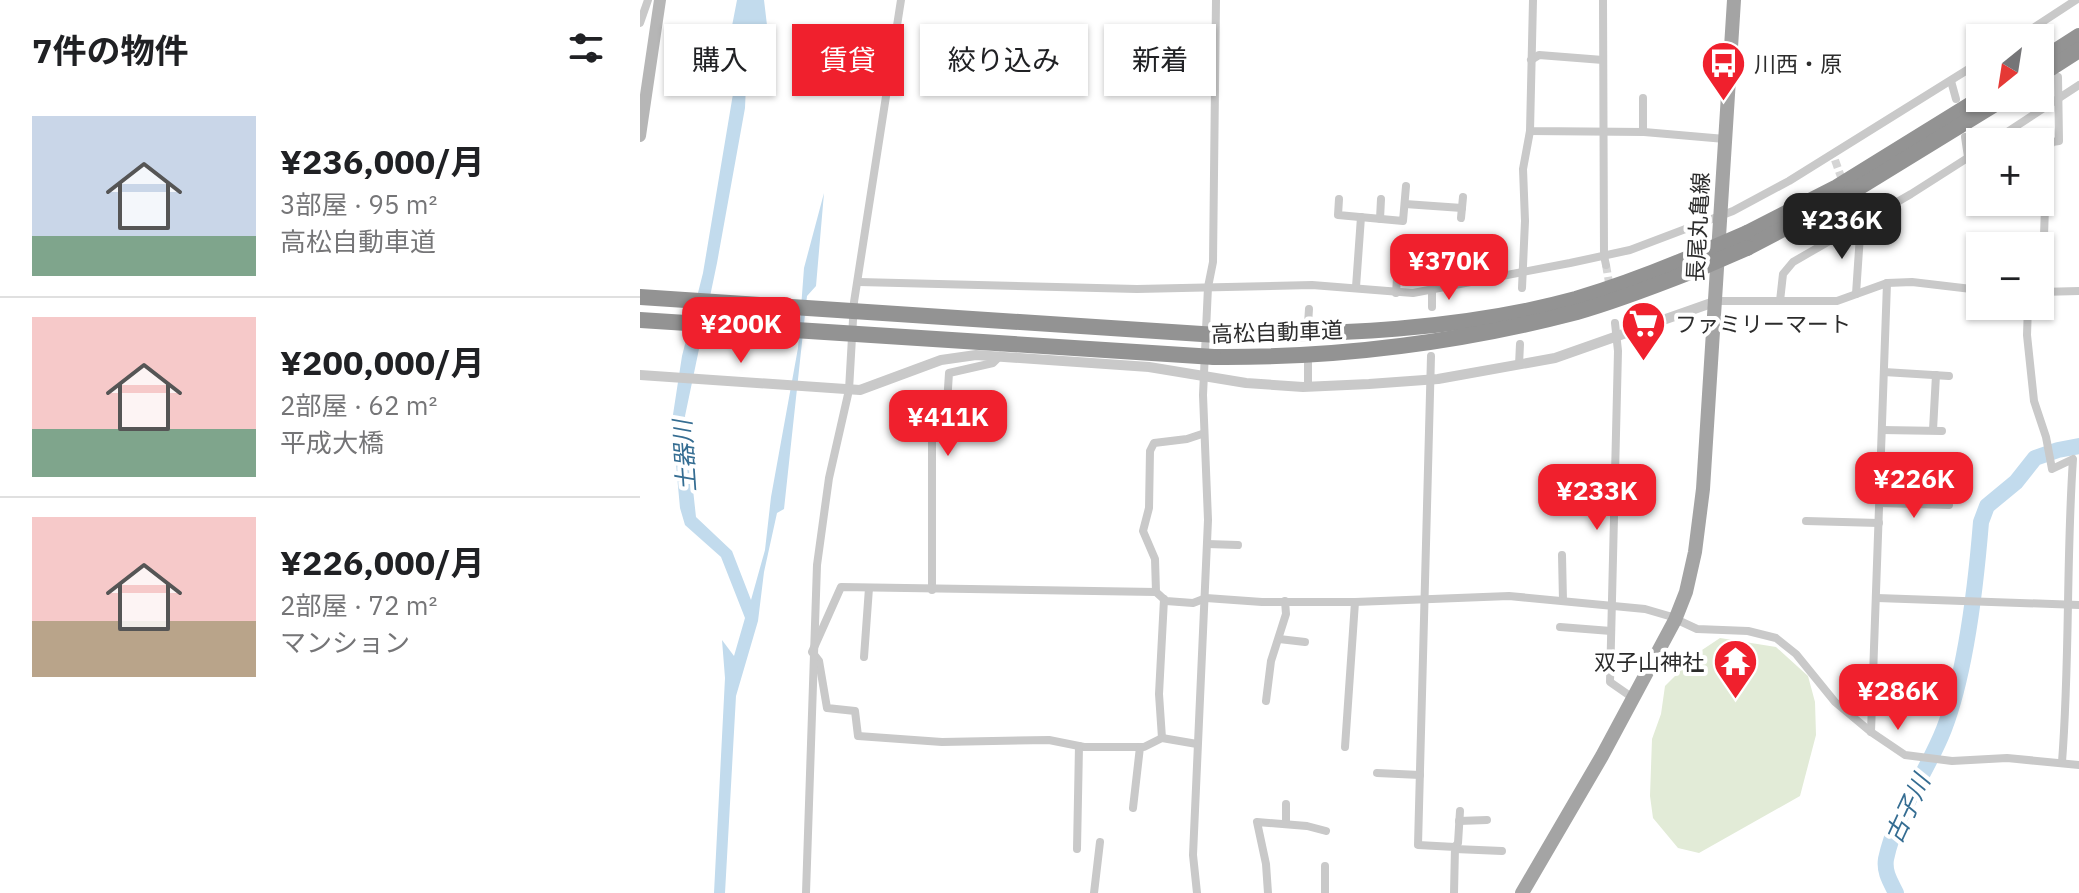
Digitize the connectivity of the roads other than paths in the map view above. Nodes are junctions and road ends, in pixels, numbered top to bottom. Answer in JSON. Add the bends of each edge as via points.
{"nodes":[{"id":1,"x":648,"y":0,"type":"edge"},
{"id":2,"x":660,"y":0,"type":"edge"},
{"id":3,"x":901,"y":0,"type":"edge"},
{"id":4,"x":1216,"y":0,"type":"edge"},
{"id":5,"x":1533,"y":0,"type":"edge"},
{"id":6,"x":1603,"y":0,"type":"edge"},
{"id":7,"x":1734,"y":0,"type":"edge"},
{"id":8,"x":2076,"y":0,"type":"edge"},
{"id":9,"x":640,"y":23,"type":"edge"},
{"id":10,"x":2044,"y":24,"type":"edge"},
{"id":11,"x":2079,"y":36,"type":"edge"},
{"id":12,"x":2079,"y":50,"type":"edge"},
{"id":13,"x":2054,"y":52,"type":"edge"},
{"id":14,"x":1531,"y":60,"type":"junction"},
{"id":15,"x":1603,"y":60,"type":"junction"},
{"id":16,"x":2054,"y":66,"type":"edge"},
{"id":17,"x":1966,"y":71,"type":"edge"},
{"id":18,"x":2058,"y":77,"type":"dead end"},
{"id":19,"x":1951,"y":81,"type":"junction"},
{"id":20,"x":2079,"y":85,"type":"edge"},
{"id":21,"x":1643,"y":98,"type":"dead end"},
{"id":22,"x":2060,"y":98,"type":"junction"},
{"id":23,"x":1956,"y":99,"type":"dead end"},
{"id":24,"x":1966,"y":107,"type":"edge"},
{"id":25,"x":1982,"y":112,"type":"edge"},
{"id":26,"x":2014,"y":128,"type":"edge"},
{"id":27,"x":1530,"y":131,"type":"junction"},
{"id":28,"x":1605,"y":131,"type":"junction"},
{"id":29,"x":1643,"y":132,"type":"junction"},
{"id":30,"x":640,"y":136,"type":"edge"},
{"id":31,"x":1965,"y":137,"type":"dead end"},
{"id":32,"x":1725,"y":139,"type":"junction"},
{"id":33,"x":1966,"y":144,"type":"edge"},
{"id":34,"x":1966,"y":158,"type":"edge"},
{"id":35,"x":1406,"y":186,"type":"dead end"},
{"id":36,"x":1463,"y":197,"type":"dead end"},
{"id":37,"x":1339,"y":199,"type":"dead end"},
{"id":38,"x":1381,"y":199,"type":"dead end"},
{"id":39,"x":1405,"y":204,"type":"junction"},
{"id":40,"x":1721,"y":216,"type":"junction"},
{"id":41,"x":1361,"y":217,"type":"junction"},
{"id":42,"x":1380,"y":219,"type":"junction"},
{"id":43,"x":1856,"y":220,"type":"junction"},
{"id":44,"x":2044,"y":232,"type":"edge"},
{"id":45,"x":1747,"y":241,"type":"junction"},
{"id":46,"x":1399,"y":250,"type":"dead end"},
{"id":47,"x":1703,"y":260,"type":"junction"},
{"id":48,"x":1605,"y":261,"type":"junction"},
{"id":49,"x":1522,"y":272,"type":"junction"},
{"id":50,"x":859,"y":282,"type":"junction"},
{"id":51,"x":1887,"y":283,"type":"junction"},
{"id":52,"x":1208,"y":287,"type":"junction"},
{"id":53,"x":1356,"y":287,"type":"junction"},
{"id":54,"x":1522,"y":288,"type":"dead end"},
{"id":55,"x":1966,"y":288,"type":"edge"},
{"id":56,"x":1432,"y":290,"type":"junction"},
{"id":57,"x":2079,"y":291,"type":"edge"},
{"id":58,"x":2054,"y":292,"type":"edge"},
{"id":59,"x":1396,"y":293,"type":"junction"},
{"id":60,"x":1856,"y":294,"type":"junction"},
{"id":61,"x":640,"y":297,"type":"edge"},
{"id":62,"x":1717,"y":301,"type":"junction"},
{"id":63,"x":1780,"y":301,"type":"junction"},
{"id":64,"x":1432,"y":307,"type":"dead end"},
{"id":65,"x":1309,"y":309,"type":"dead end"},
{"id":66,"x":640,"y":320,"type":"edge"},
{"id":67,"x":2028,"y":320,"type":"edge"},
{"id":68,"x":1615,"y":323,"type":"dead end"},
{"id":69,"x":1308,"y":324,"type":"dead end"},
{"id":70,"x":1617,"y":337,"type":"junction"},
{"id":71,"x":1520,"y":344,"type":"dead end"},
{"id":72,"x":1000,"y":356,"type":"junction"},
{"id":73,"x":1431,"y":356,"type":"dead end"},
{"id":74,"x":1308,"y":363,"type":"dead end"},
{"id":75,"x":1519,"y":365,"type":"junction"},
{"id":76,"x":1884,"y":372,"type":"junction"},
{"id":77,"x":640,"y":375,"type":"edge"},
{"id":78,"x":1205,"y":375,"type":"junction"},
{"id":79,"x":1936,"y":375,"type":"junction"},
{"id":80,"x":1949,"y":376,"type":"dead end"},
{"id":81,"x":1431,"y":379,"type":"junction"},
{"id":82,"x":1308,"y":387,"type":"junction"},
{"id":83,"x":844,"y":390,"type":"junction"},
{"id":84,"x":1882,"y":430,"type":"junction"},
{"id":85,"x":1202,"y":434,"type":"junction"},
{"id":86,"x":2076,"y":458,"type":"edge"},
{"id":87,"x":1923,"y":477,"type":"dead end"},
{"id":88,"x":1935,"y":478,"type":"junction"},
{"id":89,"x":1946,"y":478,"type":"dead end"},
{"id":90,"x":2075,"y":484,"type":"edge"},
{"id":91,"x":1880,"y":503,"type":"junction"},
{"id":92,"x":1933,"y":504,"type":"junction"},
{"id":93,"x":1949,"y":505,"type":"dead end"},
{"id":94,"x":1806,"y":521,"type":"dead end"},
{"id":95,"x":1879,"y":523,"type":"junction"},
{"id":96,"x":1207,"y":544,"type":"junction"},
{"id":97,"x":1238,"y":545,"type":"dead end"},
{"id":98,"x":1562,"y":555,"type":"dead end"},
{"id":99,"x":869,"y":588,"type":"junction"},
{"id":100,"x":932,"y":590,"type":"junction"},
{"id":101,"x":1156,"y":592,"type":"junction"},
{"id":102,"x":1206,"y":598,"type":"junction"},
{"id":103,"x":1877,"y":598,"type":"junction"},
{"id":104,"x":1164,"y":599,"type":"junction"},
{"id":105,"x":1425,"y":600,"type":"junction"},
{"id":106,"x":1285,"y":601,"type":"junction"},
{"id":107,"x":1563,"y":601,"type":"junction"},
{"id":108,"x":1355,"y":602,"type":"junction"},
{"id":109,"x":1611,"y":605,"type":"junction"},
{"id":110,"x":2067,"y":605,"type":"junction"},
{"id":111,"x":2079,"y":605,"type":"edge"},
{"id":112,"x":1675,"y":620,"type":"junction"},
{"id":113,"x":1560,"y":627,"type":"dead end"},
{"id":114,"x":1611,"y":631,"type":"junction"},
{"id":115,"x":1279,"y":639,"type":"junction"},
{"id":116,"x":1305,"y":642,"type":"dead end"},
{"id":117,"x":812,"y":652,"type":"junction"},
{"id":118,"x":864,"y":657,"type":"dead end"},
{"id":119,"x":1633,"y":698,"type":"junction"},
{"id":120,"x":1266,"y":701,"type":"dead end"},
{"id":121,"x":1871,"y":732,"type":"junction"},
{"id":122,"x":1162,"y":738,"type":"junction"},
{"id":123,"x":1197,"y":744,"type":"junction"},
{"id":124,"x":1079,"y":746,"type":"junction"},
{"id":125,"x":1140,"y":747,"type":"junction"},
{"id":126,"x":1345,"y":747,"type":"dead end"},
{"id":127,"x":2062,"y":762,"type":"junction"},
{"id":128,"x":2079,"y":765,"type":"edge"},
{"id":129,"x":1377,"y":773,"type":"dead end"},
{"id":130,"x":1420,"y":775,"type":"junction"},
{"id":131,"x":1286,"y":804,"type":"dead end"},
{"id":132,"x":1133,"y":808,"type":"dead end"},
{"id":133,"x":1487,"y":820,"type":"dead end"},
{"id":134,"x":1286,"y":824,"type":"junction"},
{"id":135,"x":1326,"y":831,"type":"dead end"},
{"id":136,"x":1100,"y":842,"type":"dead end"},
{"id":137,"x":1455,"y":848,"type":"junction"},
{"id":138,"x":1077,"y":849,"type":"dead end"},
{"id":139,"x":1502,"y":851,"type":"dead end"},
{"id":140,"x":1325,"y":866,"type":"dead end"},
{"id":141,"x":806,"y":893,"type":"edge"},
{"id":142,"x":1094,"y":893,"type":"edge"},
{"id":143,"x":1197,"y":893,"type":"edge"},
{"id":144,"x":1268,"y":893,"type":"edge"},
{"id":145,"x":1325,"y":893,"type":"edge"},
{"id":146,"x":1454,"y":893,"type":"edge"},
{"id":147,"x":1522,"y":893,"type":"edge"}],
"edges":[{"from":1,"to":9,"type":"street"},
{"from":2,"to":30,"type":"main road"},
{"from":3,"to":50,"type":"street"},
{"from":4,"to":52,"type":"street","via":[[1213,262]]},
{"from":5,"to":14,"type":"street"},
{"from":6,"to":15,"type":"street"},
{"from":7,"to":32,"type":"main road","name":"長尾丸亀線"},
{"from":8,"to":10,"type":"street"},
{"from":11,"to":13,"type":"highway"},
{"from":12,"to":16,"type":"highway"},
{"from":14,"to":15,"type":"street","via":[[1539,55]]},
{"from":14,"to":27,"type":"street"},
{"from":15,"to":28,"type":"street"},
{"from":17,"to":19,"type":"street"},
{"from":18,"to":22,"type":"street"},
{"from":19,"to":23,"type":"street"},
{"from":19,"to":40,"type":"street","via":[[1833,158]]},
{"from":20,"to":22,"type":"street"},
{"from":21,"to":29,"type":"street"},
{"from":22,"to":26,"type":"street"},
{"from":22,"to":44,"type":"street","via":[[2059,141],[2047,151]]},
{"from":24,"to":45,"type":"highway","name":"高松自動車道"},
{"from":25,"to":45,"type":"highway","name":"高松自動車道","via":[[1842,198]]},
{"from":27,"to":28,"type":"street"},
{"from":27,"to":49,"type":"street","via":[[1523,169]]},
{"from":28,"to":29,"type":"street"},
{"from":28,"to":48,"type":"street"},
{"from":29,"to":32,"type":"street"},
{"from":31,"to":33,"type":"street"},
{"from":32,"to":40,"type":"main road","name":"長尾丸亀線"},
{"from":34,"to":43,"type":"street"},
{"from":35,"to":39,"type":"street"},
{"from":36,"to":39,"type":"street","via":[[1462,213]]},
{"from":37,"to":41,"type":"street","via":[[1338,215]]},
{"from":38,"to":42,"type":"street"},
{"from":39,"to":42,"type":"street","via":[[1403,221]]},
{"from":40,"to":48,"type":"street"},
{"from":40,"to":62,"type":"main road","name":"長尾丸亀線"},
{"from":41,"to":42,"type":"street"},
{"from":41,"to":53,"type":"street"},
{"from":43,"to":60,"type":"street"},
{"from":43,"to":63,"type":"street","via":[[1787,267]]},
{"from":45,"to":47,"type":"highway","name":"高松自動車道","bridge":true},
{"from":46,"to":59,"type":"street"},
{"from":47,"to":61,"type":"highway","name":"高松自動車道","bridge":true,"via":[[1574,299],[1465,322],[1351,332],[1217,335]]},
{"from":47,"to":66,"type":"highway","name":"高松自動車道","bridge":true,"via":[[1578,312],[1466,337],[1285,357],[1214,357]]},
{"from":48,"to":49,"type":"street"},
{"from":49,"to":54,"type":"street"},
{"from":49,"to":56,"type":"street"},
{"from":50,"to":52,"type":"street"},
{"from":50,"to":83,"type":"street"},
{"from":51,"to":55,"type":"street"},
{"from":51,"to":60,"type":"street"},
{"from":51,"to":76,"type":"street"},
{"from":52,"to":53,"type":"street"},
{"from":52,"to":78,"type":"street"},
{"from":53,"to":59,"type":"street"},
{"from":56,"to":59,"type":"street"},
{"from":56,"to":64,"type":"street"},
{"from":57,"to":58,"type":"street"},
{"from":60,"to":63,"type":"street","via":[[1822,303]]},
{"from":62,"to":63,"type":"street"},
{"from":62,"to":70,"type":"street"},
{"from":62,"to":112,"type":"main road","name":"長尾丸亀線","via":[[1695,552]]},
{"from":65,"to":69,"type":"street"},
{"from":67,"to":86,"type":"street","via":[[2034,401],[2050,464],[2052,469]]},
{"from":68,"to":70,"type":"street"},
{"from":70,"to":75,"type":"street"},
{"from":70,"to":109,"type":"street"},
{"from":71,"to":75,"type":"street"},
{"from":72,"to":78,"type":"street"},
{"from":72,"to":83,"type":"street","via":[[941,360],[877,386]]},
{"from":72,"to":100,"type":"street","via":[[993,363],[949,373],[945,435],[932,436]]},
{"from":73,"to":81,"type":"street"},
{"from":74,"to":82,"type":"street"},
{"from":75,"to":81,"type":"street"},
{"from":76,"to":79,"type":"street"},
{"from":76,"to":84,"type":"street"},
{"from":77,"to":83,"type":"street"},
{"from":78,"to":82,"type":"street"},
{"from":78,"to":85,"type":"street"},
{"from":79,"to":80,"type":"street"},
{"from":79,"to":84,"type":"street","via":[[1938,430]]},
{"from":81,"to":82,"type":"street"},
{"from":81,"to":105,"type":"street"},
{"from":83,"to":117,"type":"street","via":[[819,550]]},
{"from":84,"to":91,"type":"street"},
{"from":85,"to":96,"type":"street"},
{"from":85,"to":101,"type":"street","via":[[1154,443],[1150,451],[1143,531],[1155,559]]},
{"from":86,"to":90,"type":"street"},
{"from":87,"to":88,"type":"street"},
{"from":88,"to":89,"type":"street"},
{"from":88,"to":92,"type":"street"},
{"from":90,"to":110,"type":"street"},
{"from":91,"to":92,"type":"street"},
{"from":91,"to":95,"type":"street"},
{"from":92,"to":93,"type":"street"},
{"from":94,"to":95,"type":"street"},
{"from":95,"to":103,"type":"street"},
{"from":96,"to":97,"type":"street"},
{"from":96,"to":102,"type":"street"},
{"from":98,"to":107,"type":"street"},
{"from":99,"to":100,"type":"street"},
{"from":99,"to":117,"type":"street","via":[[841,587]]},
{"from":99,"to":118,"type":"street"},
{"from":100,"to":101,"type":"street"},
{"from":101,"to":104,"type":"street"},
{"from":102,"to":104,"type":"street","via":[[1193,603]]},
{"from":102,"to":106,"type":"street"},
{"from":102,"to":123,"type":"street"},
{"from":103,"to":110,"type":"street"},
{"from":103,"to":121,"type":"street"},
{"from":104,"to":122,"type":"street"},
{"from":105,"to":107,"type":"street","via":[[1509,596]]},
{"from":105,"to":108,"type":"street"},
{"from":105,"to":130,"type":"street"},
{"from":106,"to":108,"type":"street"},
{"from":106,"to":115,"type":"street"},
{"from":107,"to":109,"type":"street"},
{"from":108,"to":126,"type":"street"},
{"from":109,"to":112,"type":"street"},
{"from":109,"to":114,"type":"street"},
{"from":110,"to":111,"type":"street"},
{"from":110,"to":127,"type":"street"},
{"from":112,"to":119,"type":"main road","name":"長尾丸亀線"},
{"from":112,"to":121,"type":"street","via":[[1697,629],[1776,638]]},
{"from":113,"to":114,"type":"street"},
{"from":114,"to":119,"type":"street","via":[[1610,682]]},
{"from":115,"to":116,"type":"street"},
{"from":115,"to":120,"type":"street"},
{"from":117,"to":124,"type":"street","via":[[819,661],[827,708],[855,711],[858,736],[942,742],[1049,740]]},
{"from":117,"to":141,"type":"street"},
{"from":119,"to":147,"type":"main road","name":"長尾丸亀線"},
{"from":121,"to":127,"type":"street","via":[[1914,757]]},
{"from":122,"to":123,"type":"street"},
{"from":122,"to":125,"type":"street"},
{"from":123,"to":143,"type":"street"},
{"from":124,"to":125,"type":"street"},
{"from":124,"to":138,"type":"street"},
{"from":125,"to":132,"type":"street"},
{"from":127,"to":128,"type":"street"},
{"from":129,"to":130,"type":"street"},
{"from":130,"to":137,"type":"street","via":[[1418,845]]},
{"from":131,"to":134,"type":"street"},
{"from":133,"to":137,"type":"street","via":[[1459,816]]},
{"from":134,"to":135,"type":"street"},
{"from":134,"to":144,"type":"street","via":[[1257,822]]},
{"from":136,"to":142,"type":"street"},
{"from":137,"to":139,"type":"street"},
{"from":137,"to":146,"type":"street"},
{"from":140,"to":145,"type":"street"}]}
